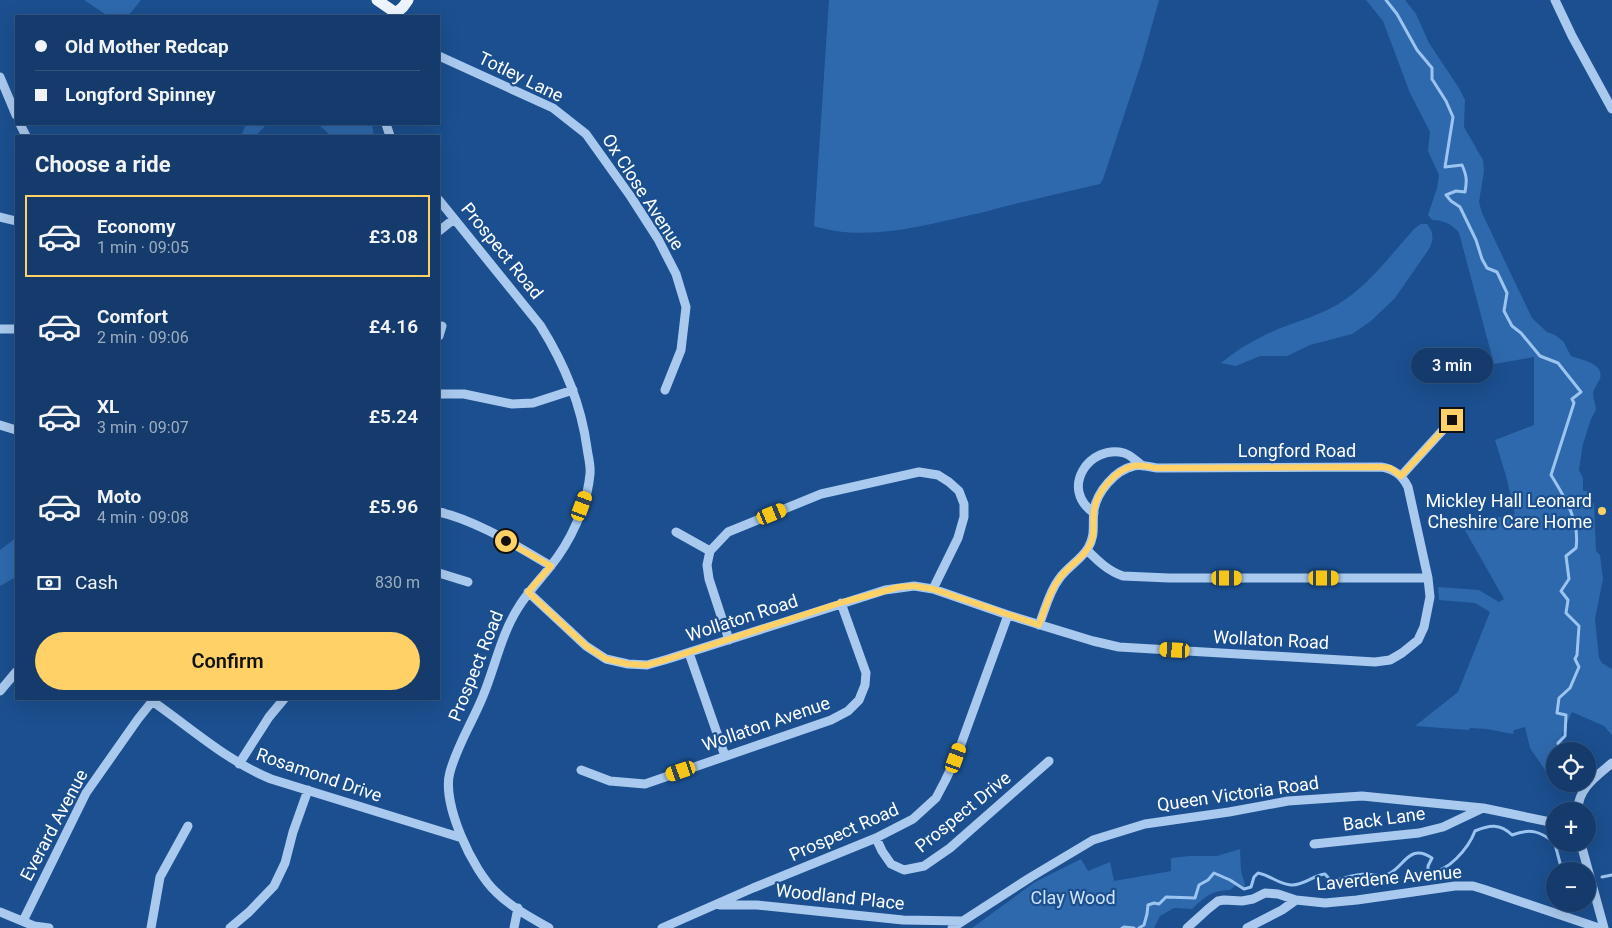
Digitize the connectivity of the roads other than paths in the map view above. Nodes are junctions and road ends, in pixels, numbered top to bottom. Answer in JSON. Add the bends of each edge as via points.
{"nodes":[{"id":1,"x":377,"y":0,"type":"edge"},
{"id":2,"x":408,"y":0,"type":"edge"},
{"id":3,"x":1555,"y":0,"type":"edge"},
{"id":4,"x":396,"y":15,"type":"edge"},
{"id":5,"x":440,"y":56,"type":"edge"},
{"id":6,"x":0,"y":77,"type":"edge"},
{"id":7,"x":1612,"y":109,"type":"edge"},
{"id":8,"x":15,"y":113,"type":"edge"},
{"id":9,"x":586,"y":134,"type":"joint"},
{"id":10,"x":440,"y":201,"type":"edge"},
{"id":11,"x":0,"y":217,"type":"edge"},
{"id":12,"x":454,"y":219,"type":"junction"},
{"id":13,"x":15,"y":221,"type":"edge"},
{"id":14,"x":440,"y":230,"type":"edge"},
{"id":15,"x":442,"y":326,"type":"dead end"},
{"id":16,"x":0,"y":329,"type":"edge"},
{"id":17,"x":15,"y":330,"type":"edge"},
{"id":18,"x":440,"y":333,"type":"edge"},
{"id":19,"x":670,"y":386,"type":"dead end"},
{"id":20,"x":573,"y":390,"type":"junction"},
{"id":21,"x":440,"y":394,"type":"edge"},
{"id":22,"x":1452,"y":420,"type":"dead end"},
{"id":23,"x":0,"y":425,"type":"edge"},
{"id":24,"x":15,"y":430,"type":"edge"},
{"id":25,"x":1143,"y":466,"type":"junction"},
{"id":26,"x":1401,"y":476,"type":"junction"},
{"id":27,"x":440,"y":512,"type":"edge"},
{"id":28,"x":1094,"y":513,"type":"junction"},
{"id":29,"x":676,"y":532,"type":"dead end"},
{"id":30,"x":1087,"y":550,"type":"junction"},
{"id":31,"x":710,"y":551,"type":"junction"},
{"id":32,"x":551,"y":566,"type":"junction"},
{"id":33,"x":440,"y":573,"type":"edge"},
{"id":34,"x":1428,"y":578,"type":"junction"},
{"id":35,"x":468,"y":582,"type":"dead end"},
{"id":36,"x":933,"y":589,"type":"junction"},
{"id":37,"x":528,"y":592,"type":"junction"},
{"id":38,"x":840,"y":603,"type":"junction"},
{"id":39,"x":1008,"y":615,"type":"junction"},
{"id":40,"x":1039,"y":625,"type":"junction"},
{"id":41,"x":729,"y":640,"type":"junction"},
{"id":42,"x":689,"y":653,"type":"junction"},
{"id":43,"x":15,"y":673,"type":"edge"},
{"id":44,"x":0,"y":691,"type":"edge"},
{"id":45,"x":153,"y":700,"type":"edge"},
{"id":46,"x":283,"y":700,"type":"edge"},
{"id":47,"x":725,"y":756,"type":"junction"},
{"id":48,"x":1049,"y":761,"type":"dead end"},
{"id":49,"x":1612,"y":763,"type":"edge"},
{"id":50,"x":239,"y":764,"type":"junction"},
{"id":51,"x":582,"y":770,"type":"dead end"},
{"id":52,"x":308,"y":790,"type":"junction"},
{"id":53,"x":1578,"y":802,"type":"edge"},
{"id":54,"x":1484,"y":808,"type":"junction"},
{"id":55,"x":1546,"y":821,"type":"edge"},
{"id":56,"x":188,"y":826,"type":"dead end"},
{"id":57,"x":462,"y":838,"type":"junction"},
{"id":58,"x":876,"y":838,"type":"junction"},
{"id":59,"x":1314,"y":844,"type":"dead end"},
{"id":60,"x":1583,"y":852,"type":"edge"},
{"id":61,"x":753,"y":888,"type":"junction"},
{"id":62,"x":1296,"y":900,"type":"junction"},
{"id":63,"x":757,"y":904,"type":"junction"},
{"id":64,"x":715,"y":905,"type":"junction"},
{"id":65,"x":518,"y":908,"type":"junction"},
{"id":66,"x":0,"y":912,"type":"edge"},
{"id":67,"x":23,"y":921,"type":"junction"},
{"id":68,"x":962,"y":921,"type":"junction"},
{"id":69,"x":48,"y":928,"type":"edge"},
{"id":70,"x":151,"y":928,"type":"edge"},
{"id":71,"x":230,"y":928,"type":"edge"},
{"id":72,"x":514,"y":928,"type":"edge"},
{"id":73,"x":549,"y":928,"type":"edge"},
{"id":74,"x":662,"y":928,"type":"edge"},
{"id":75,"x":952,"y":928,"type":"edge"},
{"id":76,"x":1187,"y":928,"type":"edge"},
{"id":77,"x":1247,"y":928,"type":"edge"},
{"id":78,"x":1599,"y":928,"type":"edge"},
{"id":79,"x":1604,"y":928,"type":"edge"}],
"edges":[{"from":1,"to":4,"type":"main road"},
{"from":2,"to":4,"type":"main road"},
{"from":3,"to":7,"type":"street"},
{"from":5,"to":9,"type":"street","name":"Totley Lane","via":[[554,108]]},
{"from":6,"to":8,"type":"street"},
{"from":9,"to":19,"type":"street","name":"Ox Close Avenue","via":[[631,197],[676,274],[686,307],[682,350]]},
{"from":10,"to":12,"type":"street","name":"Prospect Road"},
{"from":11,"to":13,"type":"street"},
{"from":12,"to":14,"type":"street"},
{"from":12,"to":20,"type":"street","name":"Prospect Road","via":[[540,325]]},
{"from":15,"to":18,"type":"street"},
{"from":16,"to":17,"type":"street"},
{"from":20,"to":21,"type":"street","via":[[533,403],[512,404],[464,394]]},
{"from":20,"to":32,"type":"street","name":"Prospect Road","via":[[584,428],[590,472],[585,497],[567,544]]},
{"from":22,"to":26,"type":"street"},
{"from":23,"to":24,"type":"street"},
{"from":25,"to":26,"type":"street","name":"Longford Road","via":[[1381,467],[1390,468]]},
{"from":25,"to":28,"type":"street","name":"Longford Road","via":[[1127,468],[1117,475],[1100,493]]},
{"from":25,"to":28,"type":"street","name":"Longford Road","via":[[1117,452],[1091,461],[1082,470],[1078,488],[1085,507]]},
{"from":26,"to":34,"type":"street","via":[[1408,487]]},
{"from":27,"to":32,"type":"street","via":[[456,516]]},
{"from":28,"to":30,"type":"street","name":"Longford Road","via":[[1094,534]]},
{"from":29,"to":31,"type":"street"},
{"from":30,"to":34,"type":"street","via":[[1109,570],[1123,576]]},
{"from":30,"to":40,"type":"street","name":"Longford Road","via":[[1059,578]]},
{"from":31,"to":36,"type":"street","via":[[728,532],[821,494],[900,475],[919,472],[938,475],[959,492],[964,504],[964,517],[958,538]]},
{"from":31,"to":41,"type":"street","via":[[709,579]]},
{"from":32,"to":37,"type":"street","name":"Prospect Road"},
{"from":33,"to":35,"type":"street"},
{"from":34,"to":40,"type":"street","name":"Wollaton Road","via":[[1430,597],[1418,640],[1390,660],[1374,662],[1120,648]]},
{"from":36,"to":38,"type":"street","name":"Wollaton Road","via":[[899,587]]},
{"from":36,"to":39,"type":"street","name":"Wollaton Road"},
{"from":37,"to":42,"type":"street","name":"Wollaton Road","via":[[586,646],[606,659],[647,665]]},
{"from":37,"to":57,"type":"street","name":"Prospect Road","via":[[506,630],[482,698],[449,774],[453,812]]},
{"from":38,"to":41,"type":"street","name":"Wollaton Road"},
{"from":38,"to":47,"type":"street","name":"Wollaton Avenue","via":[[866,673],[859,700],[848,711],[831,720]]},
{"from":39,"to":40,"type":"street","name":"Wollaton Road"},
{"from":39,"to":58,"type":"street","name":"Prospect Road","via":[[956,758],[936,798],[913,819]]},
{"from":41,"to":42,"type":"street","name":"Wollaton Road"},
{"from":42,"to":47,"type":"street"},
{"from":43,"to":44,"type":"street"},
{"from":45,"to":50,"type":"street","name":"Rosamond Drive"},
{"from":45,"to":67,"type":"street","name":"Everard Avenue","via":[[86,793]]},
{"from":46,"to":50,"type":"street"},
{"from":47,"to":51,"type":"street","name":"Wollaton Avenue","via":[[645,784],[610,781]]},
{"from":48,"to":58,"type":"street","name":"Prospect Drive","via":[[950,848],[924,866],[904,870],[892,864]]},
{"from":49,"to":53,"type":"street","via":[[1589,783]]},
{"from":50,"to":52,"type":"street","name":"Rosamond Drive","via":[[271,779]]},
{"from":52,"to":57,"type":"street","name":"Rosamond Drive"},
{"from":52,"to":71,"type":"street","via":[[285,863],[274,886]]},
{"from":54,"to":55,"type":"street","name":"Queen Victoria Road"},
{"from":54,"to":59,"type":"street","name":"Back Lane","via":[[1443,827],[1419,833]]},
{"from":54,"to":68,"type":"street","name":"Queen Victoria Road","via":[[1354,796],[1288,802],[1144,824],[1093,840]]},
{"from":56,"to":70,"type":"street","via":[[160,877]]},
{"from":57,"to":65,"type":"street","name":"Prospect Road","via":[[495,892]]},
{"from":58,"to":61,"type":"street","name":"Prospect Road"},
{"from":60,"to":79,"type":"street"},
{"from":61,"to":63,"type":"street"},
{"from":61,"to":64,"type":"street","name":"Prospect Road"},
{"from":62,"to":76,"type":"street","name":"Laverdene Avenue","via":[[1272,892],[1242,901],[1224,900],[1208,908]]},
{"from":62,"to":77,"type":"street","name":"Laverdene Avenue"},
{"from":62,"to":78,"type":"street","name":"Laverdene Avenue","via":[[1349,901],[1473,886]]},
{"from":63,"to":64,"type":"street","name":"Woodland Place"},
{"from":63,"to":68,"type":"street","name":"Woodland Place","via":[[893,919]]},
{"from":64,"to":74,"type":"street","name":"Prospect Road"},
{"from":65,"to":72,"type":"street"},
{"from":65,"to":73,"type":"street","name":"Prospect Road"},
{"from":66,"to":67,"type":"street"},
{"from":67,"to":69,"type":"street"},
{"from":68,"to":75,"type":"street","name":"Queen Victoria Road"}]}
